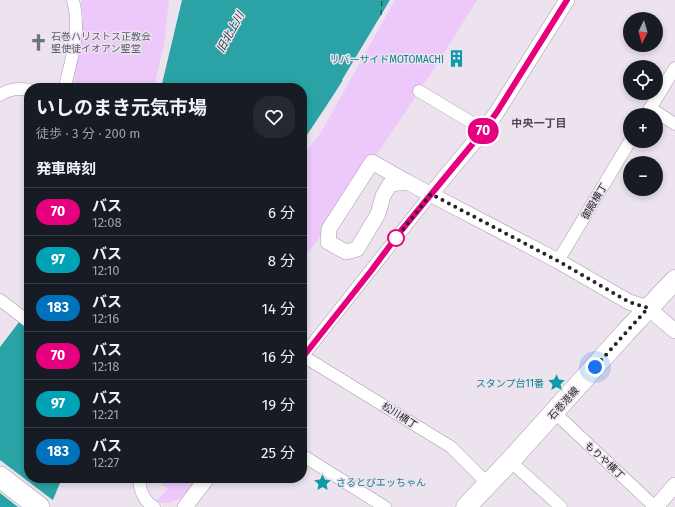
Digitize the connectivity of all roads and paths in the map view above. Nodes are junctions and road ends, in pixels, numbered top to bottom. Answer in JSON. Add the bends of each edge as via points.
{"nodes":[{"id":1,"x":72,"y":0,"type":"edge"},
{"id":2,"x":567,"y":0,"type":"edge"},
{"id":3,"x":675,"y":68,"type":"edge"},
{"id":4,"x":66,"y":83,"type":"edge"},
{"id":5,"x":24,"y":89,"type":"edge"},
{"id":6,"x":419,"y":91,"type":"dead end"},
{"id":7,"x":0,"y":95,"type":"edge"},
{"id":8,"x":650,"y":108,"type":"edge"},
{"id":9,"x":663,"y":119,"type":"edge"},
{"id":10,"x":675,"y":124,"type":"edge"},
{"id":11,"x":484,"y":130,"type":"junction"},
{"id":12,"x":626,"y":148,"type":"edge"},
{"id":13,"x":407,"y":182,"type":"junction"},
{"id":14,"x":431,"y":194,"type":"junction"},
{"id":15,"x":558,"y":261,"type":"junction"},
{"id":16,"x":675,"y":280,"type":"edge"},
{"id":17,"x":3,"y":302,"type":"edge"},
{"id":18,"x":648,"y":308,"type":"junction"},
{"id":19,"x":24,"y":318,"type":"edge"},
{"id":20,"x":675,"y":331,"type":"edge"},
{"id":21,"x":307,"y":352,"type":"edge"},
{"id":22,"x":307,"y":359,"type":"edge"},
{"id":23,"x":554,"y":412,"type":"junction"},
{"id":24,"x":307,"y":458,"type":"edge"},
{"id":25,"x":510,"y":461,"type":"junction"},
{"id":26,"x":0,"y":477,"type":"edge"},
{"id":27,"x":140,"y":483,"type":"edge"},
{"id":28,"x":202,"y":483,"type":"edge"},
{"id":29,"x":488,"y":484,"type":"junction"},
{"id":30,"x":675,"y":485,"type":"edge"},
{"id":31,"x":39,"y":507,"type":"edge"},
{"id":32,"x":154,"y":507,"type":"edge"},
{"id":33,"x":185,"y":507,"type":"edge"},
{"id":34,"x":385,"y":507,"type":"edge"},
{"id":35,"x":466,"y":507,"type":"edge"},
{"id":36,"x":561,"y":507,"type":"edge"},
{"id":37,"x":655,"y":507,"type":"edge"}],
"edges":[{"from":1,"to":4,"type":"street","via":[[76,28]]},
{"from":2,"to":11,"type":"street"},
{"from":3,"to":8,"type":"street"},
{"from":5,"to":7,"type":"street","via":[[11,90]]},
{"from":6,"to":11,"type":"street"},
{"from":9,"to":10,"type":"street"},
{"from":11,"to":14,"type":"street"},
{"from":12,"to":15,"type":"street","name":"御殿横丁"},
{"from":13,"to":13,"type":"street","via":[[390,184],[383,196],[378,214],[357,249],[346,252],[328,242],[329,229],[372,162]]},
{"from":13,"to":14,"type":"street"},
{"from":14,"to":15,"type":"street"},
{"from":14,"to":21,"type":"street"},
{"from":15,"to":18,"type":"street","via":[[629,302]]},
{"from":16,"to":18,"type":"main road","name":"石巻港線"},
{"from":17,"to":19,"type":"street"},
{"from":18,"to":20,"type":"street"},
{"from":18,"to":23,"type":"main road","name":"石巻港線"},
{"from":22,"to":29,"type":"street","name":"松川横丁","via":[[451,447]]},
{"from":23,"to":25,"type":"main road","name":"石巻港線"},
{"from":23,"to":37,"type":"street","name":"もりや横丁"},
{"from":24,"to":34,"type":"street"},
{"from":25,"to":29,"type":"main road","name":"石巻港線"},
{"from":25,"to":36,"type":"street"},
{"from":26,"to":31,"type":"highway"},
{"from":27,"to":32,"type":"street","via":[[141,492]]},
{"from":28,"to":33,"type":"street"},
{"from":29,"to":35,"type":"main road","name":"石巻港線"},
{"from":30,"to":37,"type":"street"}]}
